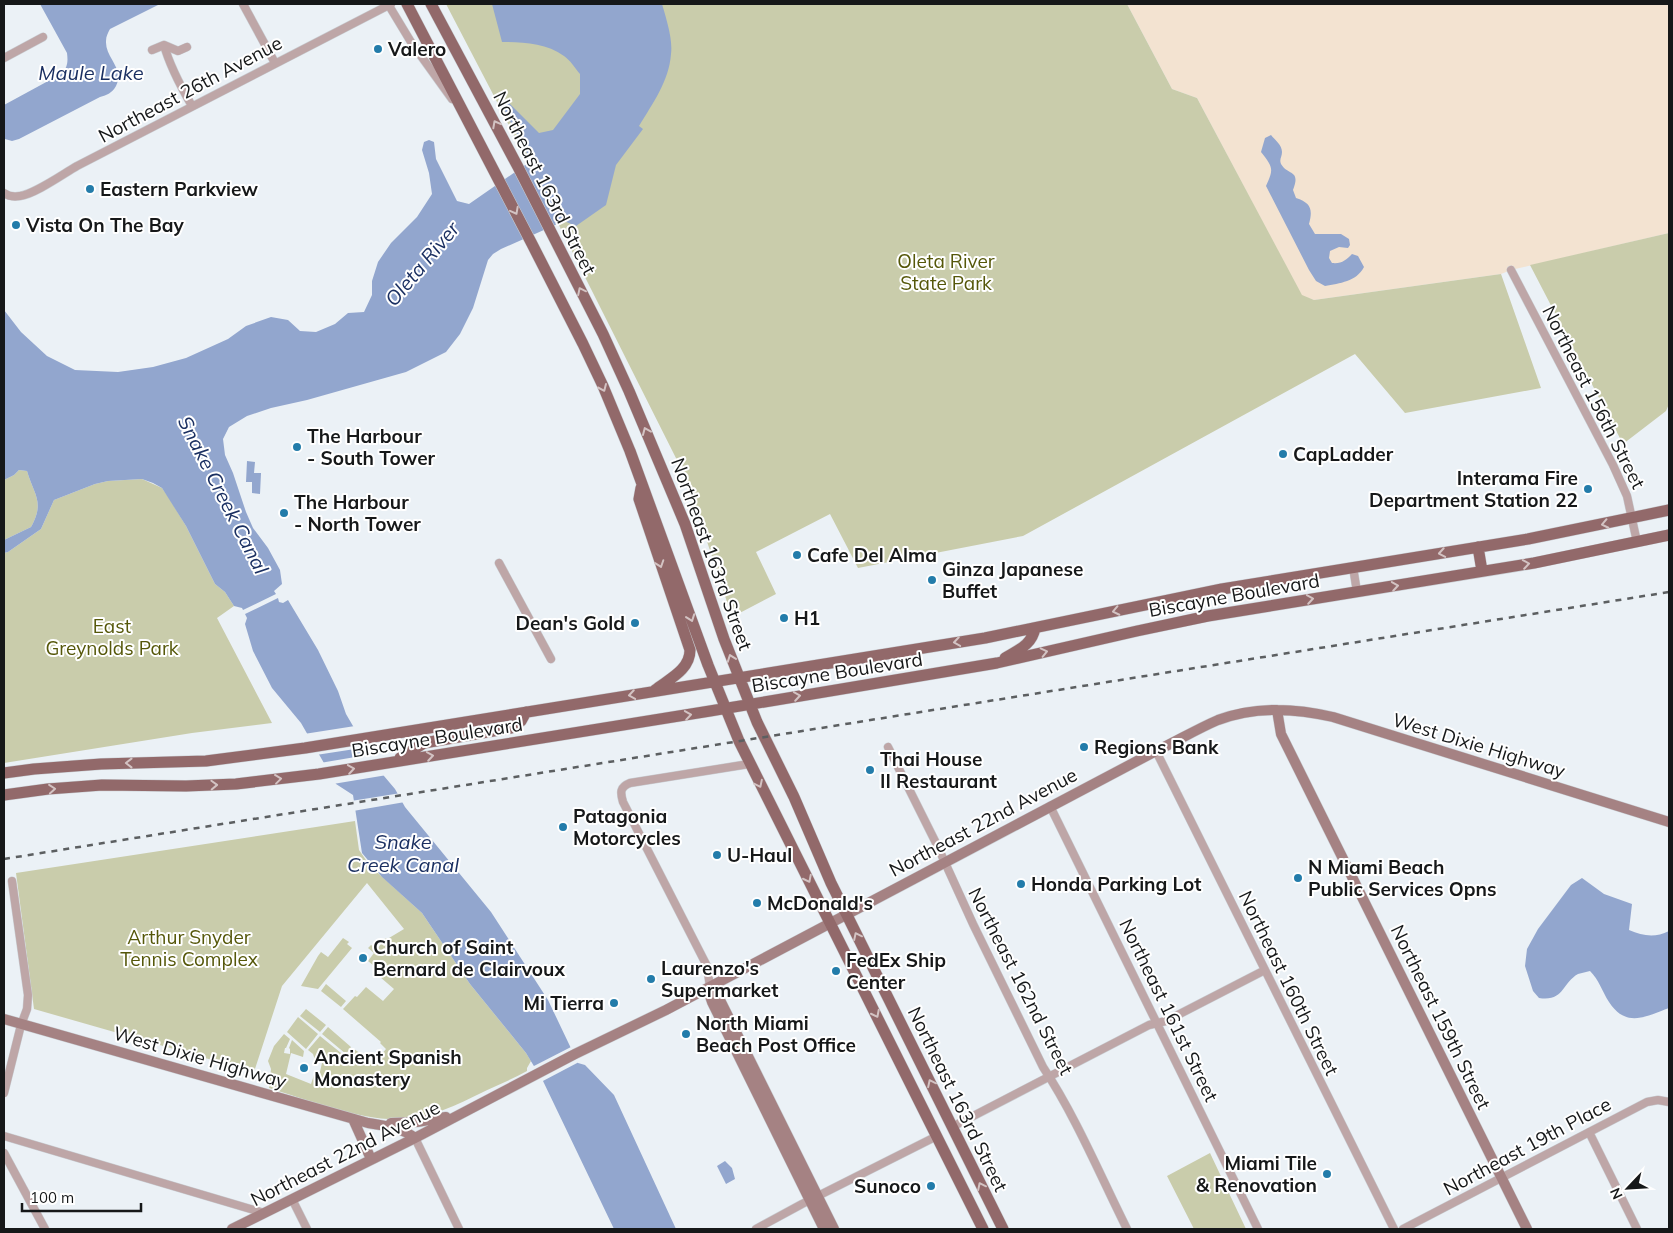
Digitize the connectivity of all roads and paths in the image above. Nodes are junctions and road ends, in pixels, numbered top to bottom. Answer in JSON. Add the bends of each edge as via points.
{"nodes":[{"id":1,"x":243,"y":4,"type":"edge"},
{"id":2,"x":389,"y":4,"type":"edge"},
{"id":3,"x":407,"y":4,"type":"edge"},
{"id":4,"x":431,"y":4,"type":"edge"},
{"id":5,"x":43,"y":37,"type":"dead end"},
{"id":6,"x":164,"y":46,"type":"junction"},
{"id":7,"x":187,"y":47,"type":"dead end"},
{"id":8,"x":152,"y":50,"type":"dead end"},
{"id":9,"x":4,"y":58,"type":"edge"},
{"id":10,"x":275,"y":63,"type":"junction"},
{"id":11,"x":192,"y":106,"type":"junction"},
{"id":12,"x":467,"y":119,"type":"junction"},
{"id":13,"x":4,"y":193,"type":"edge"},
{"id":14,"x":1511,"y":270,"type":"dead end"},
{"id":15,"x":603,"y":334,"type":"junction"},
{"id":16,"x":583,"y":344,"type":"junction"},
{"id":17,"x":642,"y":484,"type":"junction"},
{"id":18,"x":1669,"y":510,"type":"edge"},
{"id":19,"x":1632,"y":518,"type":"junction"},
{"id":20,"x":1669,"y":535,"type":"edge"},
{"id":21,"x":1637,"y":542,"type":"junction"},
{"id":22,"x":1478,"y":547,"type":"junction"},
{"id":23,"x":500,"y":563,"type":"dead end"},
{"id":24,"x":1353,"y":567,"type":"junction"},
{"id":25,"x":1482,"y":571,"type":"junction"},
{"id":26,"x":1357,"y":592,"type":"junction"},
{"id":27,"x":1035,"y":628,"type":"junction"},
{"id":28,"x":551,"y":659,"type":"dead end"},
{"id":29,"x":997,"y":663,"type":"junction"},
{"id":30,"x":738,"y":677,"type":"junction"},
{"id":31,"x":714,"y":682,"type":"junction"},
{"id":32,"x":654,"y":691,"type":"junction"},
{"id":33,"x":749,"y":704,"type":"junction"},
{"id":34,"x":725,"y":708,"type":"junction"},
{"id":35,"x":1277,"y":710,"type":"junction"},
{"id":36,"x":526,"y":712,"type":"junction"},
{"id":37,"x":888,"y":747,"type":"dead end"},
{"id":38,"x":1156,"y":751,"type":"junction"},
{"id":39,"x":394,"y":762,"type":"junction"},
{"id":40,"x":749,"y":764,"type":"junction"},
{"id":41,"x":4,"y":773,"type":"edge"},
{"id":42,"x":4,"y":795,"type":"edge"},
{"id":43,"x":1050,"y":806,"type":"junction"},
{"id":44,"x":1669,"y":822,"type":"edge"},
{"id":45,"x":944,"y":862,"type":"junction"},
{"id":46,"x":12,"y":881,"type":"dead end"},
{"id":47,"x":847,"y":914,"type":"junction"},
{"id":48,"x":831,"y":924,"type":"junction"},
{"id":49,"x":1265,"y":970,"type":"junction"},
{"id":50,"x":710,"y":987,"type":"junction"},
{"id":51,"x":4,"y":1020,"type":"edge"},
{"id":52,"x":1158,"y":1024,"type":"junction"},
{"id":53,"x":21,"y":1025,"type":"junction"},
{"id":54,"x":1050,"y":1077,"type":"junction"},
{"id":55,"x":4,"y":1093,"type":"edge"},
{"id":56,"x":1669,"y":1102,"type":"edge"},
{"id":57,"x":472,"y":1108,"type":"junction"},
{"id":58,"x":924,"y":1110,"type":"junction"},
{"id":59,"x":353,"y":1119,"type":"junction"},
{"id":60,"x":368,"y":1123,"type":"junction"},
{"id":61,"x":952,"y":1127,"type":"junction"},
{"id":62,"x":1589,"y":1132,"type":"junction"},
{"id":63,"x":4,"y":1136,"type":"edge"},
{"id":64,"x":937,"y":1136,"type":"junction"},
{"id":65,"x":414,"y":1138,"type":"junction"},
{"id":66,"x":4,"y":1153,"type":"edge"},
{"id":67,"x":968,"y":1158,"type":"junction"},
{"id":68,"x":371,"y":1159,"type":"junction"},
{"id":69,"x":1501,"y":1178,"type":"junction"},
{"id":70,"x":813,"y":1198,"type":"junction"},
{"id":71,"x":292,"y":1199,"type":"junction"},
{"id":72,"x":264,"y":1213,"type":"junction"},
{"id":73,"x":45,"y":1229,"type":"edge"},
{"id":74,"x":232,"y":1229,"type":"edge"},
{"id":75,"x":307,"y":1229,"type":"edge"},
{"id":76,"x":459,"y":1229,"type":"edge"},
{"id":77,"x":756,"y":1229,"type":"edge"},
{"id":78,"x":824,"y":1229,"type":"edge"},
{"id":79,"x":834,"y":1229,"type":"edge"},
{"id":80,"x":983,"y":1229,"type":"edge"},
{"id":81,"x":1003,"y":1229,"type":"edge"},
{"id":82,"x":1127,"y":1229,"type":"edge"},
{"id":83,"x":1258,"y":1229,"type":"edge"},
{"id":84,"x":1394,"y":1229,"type":"edge"},
{"id":85,"x":1403,"y":1229,"type":"edge"},
{"id":86,"x":1527,"y":1229,"type":"edge"},
{"id":87,"x":1637,"y":1229,"type":"edge"}],
"edges":[{"from":1,"to":10,"type":"street"},
{"from":2,"to":10,"type":"street","name":"Northeast 26th Avenue"},
{"from":2,"to":12,"type":"street","name":"Northeast 163rd Street","via":[[410,42]]},
{"from":3,"to":12,"type":"main road","name":"Northeast 163rd Street"},
{"from":15,"to":4,"type":"main road","name":"Northeast 163rd Street","one_way":true},
{"from":5,"to":9,"type":"street"},
{"from":6,"to":7,"type":"street","via":[[178,51]]},
{"from":6,"to":8,"type":"street"},
{"from":6,"to":11,"type":"street"},
{"from":10,"to":11,"type":"street","name":"Northeast 26th Avenue"},
{"from":11,"to":13,"type":"street","name":"Northeast 26th Avenue","via":[[21,196]]},
{"from":12,"to":16,"type":"main road","name":"Northeast 163rd Street","one_way":true},
{"from":14,"to":19,"type":"street","name":"Northeast 156th Street","via":[[1613,465],[1627,496]]},
{"from":15,"to":16,"type":"main road"},
{"from":30,"to":15,"type":"main road","name":"Northeast 163rd Street","one_way":true,"via":[[685,524]]},
{"from":16,"to":17,"type":"main road","name":"Northeast 163rd Street","one_way":true,"via":[[620,425]]},
{"from":17,"to":31,"type":"main road","name":"Northeast 163rd Street","one_way":true},
{"from":17,"to":32,"type":"main road","one_way":true,"via":[[639,499],[690,650],[683,669]]},
{"from":18,"to":19,"type":"main road","name":"Biscayne Boulevard"},
{"from":19,"to":21,"type":"street","name":"Northeast 156th Street"},
{"from":19,"to":22,"type":"main road","name":"Biscayne Boulevard","one_way":true},
{"from":20,"to":21,"type":"main road","name":"Biscayne Boulevard"},
{"from":25,"to":21,"type":"main road","name":"Biscayne Boulevard","one_way":true},
{"from":22,"to":24,"type":"main road","name":"Biscayne Boulevard","one_way":true},
{"from":22,"to":25,"type":"main road"},
{"from":23,"to":28,"type":"street"},
{"from":24,"to":26,"type":"street"},
{"from":24,"to":27,"type":"main road","name":"Biscayne Boulevard","one_way":true,"via":[[1173,598]]},
{"from":26,"to":25,"type":"main road","name":"Biscayne Boulevard","one_way":true},
{"from":29,"to":26,"type":"main road","name":"Biscayne Boulevard","one_way":true,"via":[[1174,623]]},
{"from":27,"to":29,"type":"main road","via":[[1030,641]]},
{"from":27,"to":30,"type":"main road","name":"Biscayne Boulevard","one_way":true},
{"from":33,"to":29,"type":"main road","name":"Biscayne Boulevard","one_way":true},
{"from":30,"to":31,"type":"main road","name":"Biscayne Boulevard"},
{"from":30,"to":33,"type":"main road","name":"Northeast 163rd Street"},
{"from":31,"to":32,"type":"main road","name":"Biscayne Boulevard"},
{"from":31,"to":34,"type":"main road","name":"Northeast 163rd Street"},
{"from":32,"to":36,"type":"main road","name":"Biscayne Boulevard","one_way":true},
{"from":33,"to":34,"type":"main road","name":"Biscayne Boulevard"},
{"from":33,"to":47,"type":"main road","name":"Northeast 163rd Street"},
{"from":39,"to":34,"type":"main road","name":"Biscayne Boulevard","one_way":true},
{"from":34,"to":40,"type":"main road","name":"Northeast 163rd Street"},
{"from":35,"to":38,"type":"street","name":"Northeast 22nd Avenue","via":[[1256,711],[1220,720]]},
{"from":35,"to":44,"type":"street","name":"West Dixie Highway","via":[[1333,718]]},
{"from":35,"to":69,"type":"street","name":"Northeast 159th Street","via":[[1281,734]]},
{"from":36,"to":39,"type":"main road","via":[[521,721],[511,728],[424,744]]},
{"from":36,"to":41,"type":"main road","name":"Biscayne Boulevard","one_way":true,"via":[[206,761],[101,764]]},
{"from":37,"to":45,"type":"street","name":"Northeast 162nd Street"},
{"from":38,"to":43,"type":"street","name":"Northeast 22nd Avenue"},
{"from":38,"to":49,"type":"street","name":"Northeast 160th Street"},
{"from":42,"to":39,"type":"main road","name":"Biscayne Boulevard","one_way":true,"via":[[102,785],[236,784]]},
{"from":40,"to":48,"type":"main road","name":"Northeast 163rd Street","one_way":true},
{"from":40,"to":50,"type":"street","via":[[630,783],[621,790],[623,802],[708,966]]},
{"from":43,"to":45,"type":"street","name":"Northeast 22nd Avenue"},
{"from":43,"to":52,"type":"street","name":"Northeast 161st Street"},
{"from":45,"to":47,"type":"street","name":"Northeast 22nd Avenue"},
{"from":45,"to":54,"type":"street","name":"Northeast 162nd Street"},
{"from":46,"to":53,"type":"street","via":[[28,995]]},
{"from":47,"to":48,"type":"street","name":"Northeast 22nd Avenue"},
{"from":61,"to":47,"type":"main road","name":"Northeast 163rd Street","one_way":true},
{"from":48,"to":50,"type":"street","name":"Northeast 22nd Avenue"},
{"from":48,"to":58,"type":"main road","name":"Northeast 163rd Street","one_way":true},
{"from":49,"to":52,"type":"street"},
{"from":49,"to":84,"type":"street","name":"Northeast 160th Street"},
{"from":50,"to":57,"type":"street","name":"Northeast 22nd Avenue"},
{"from":50,"to":70,"type":"street","via":[[717,994]]},
{"from":51,"to":53,"type":"street","name":"West Dixie Highway"},
{"from":52,"to":54,"type":"street"},
{"from":52,"to":83,"type":"street","name":"Northeast 161st Street"},
{"from":53,"to":55,"type":"street"},
{"from":53,"to":59,"type":"street","name":"West Dixie Highway"},
{"from":54,"to":61,"type":"street"},
{"from":54,"to":82,"type":"street","name":"Northeast 162nd Street"},
{"from":56,"to":62,"type":"street","name":"Northeast 19th Place","via":[[1647,1102]]},
{"from":57,"to":60,"type":"street","via":[[439,1119]]},
{"from":57,"to":65,"type":"street","name":"Northeast 22nd Avenue"},
{"from":58,"to":61,"type":"main road","via":[[939,1124]]},
{"from":58,"to":64,"type":"main road","name":"Northeast 163rd Street"},
{"from":59,"to":60,"type":"street","name":"West Dixie Highway"},
{"from":59,"to":68,"type":"street"},
{"from":60,"to":65,"type":"street","name":"West Dixie Highway","via":[[398,1128]]},
{"from":61,"to":67,"type":"main road","name":"Northeast 163rd Street"},
{"from":62,"to":69,"type":"street","name":"Northeast 19th Place"},
{"from":62,"to":87,"type":"street"},
{"from":63,"to":72,"type":"street"},
{"from":64,"to":67,"type":"main road","via":[[951,1141]]},
{"from":64,"to":70,"type":"street"},
{"from":64,"to":80,"type":"main road","name":"Northeast 163rd Street"},
{"from":65,"to":68,"type":"street","name":"Northeast 22nd Avenue"},
{"from":65,"to":76,"type":"street"},
{"from":66,"to":73,"type":"street"},
{"from":81,"to":67,"type":"main road","name":"Northeast 163rd Street","one_way":true},
{"from":68,"to":71,"type":"street","name":"Northeast 22nd Avenue"},
{"from":69,"to":85,"type":"street","name":"Northeast 19th Place"},
{"from":69,"to":86,"type":"street","name":"Northeast 159th Street"},
{"from":70,"to":77,"type":"street"},
{"from":70,"to":78,"type":"street"},
{"from":70,"to":79,"type":"street"},
{"from":71,"to":72,"type":"street","name":"Northeast 22nd Avenue"},
{"from":71,"to":75,"type":"street"},
{"from":72,"to":74,"type":"street","name":"Northeast 22nd Avenue"}]}
